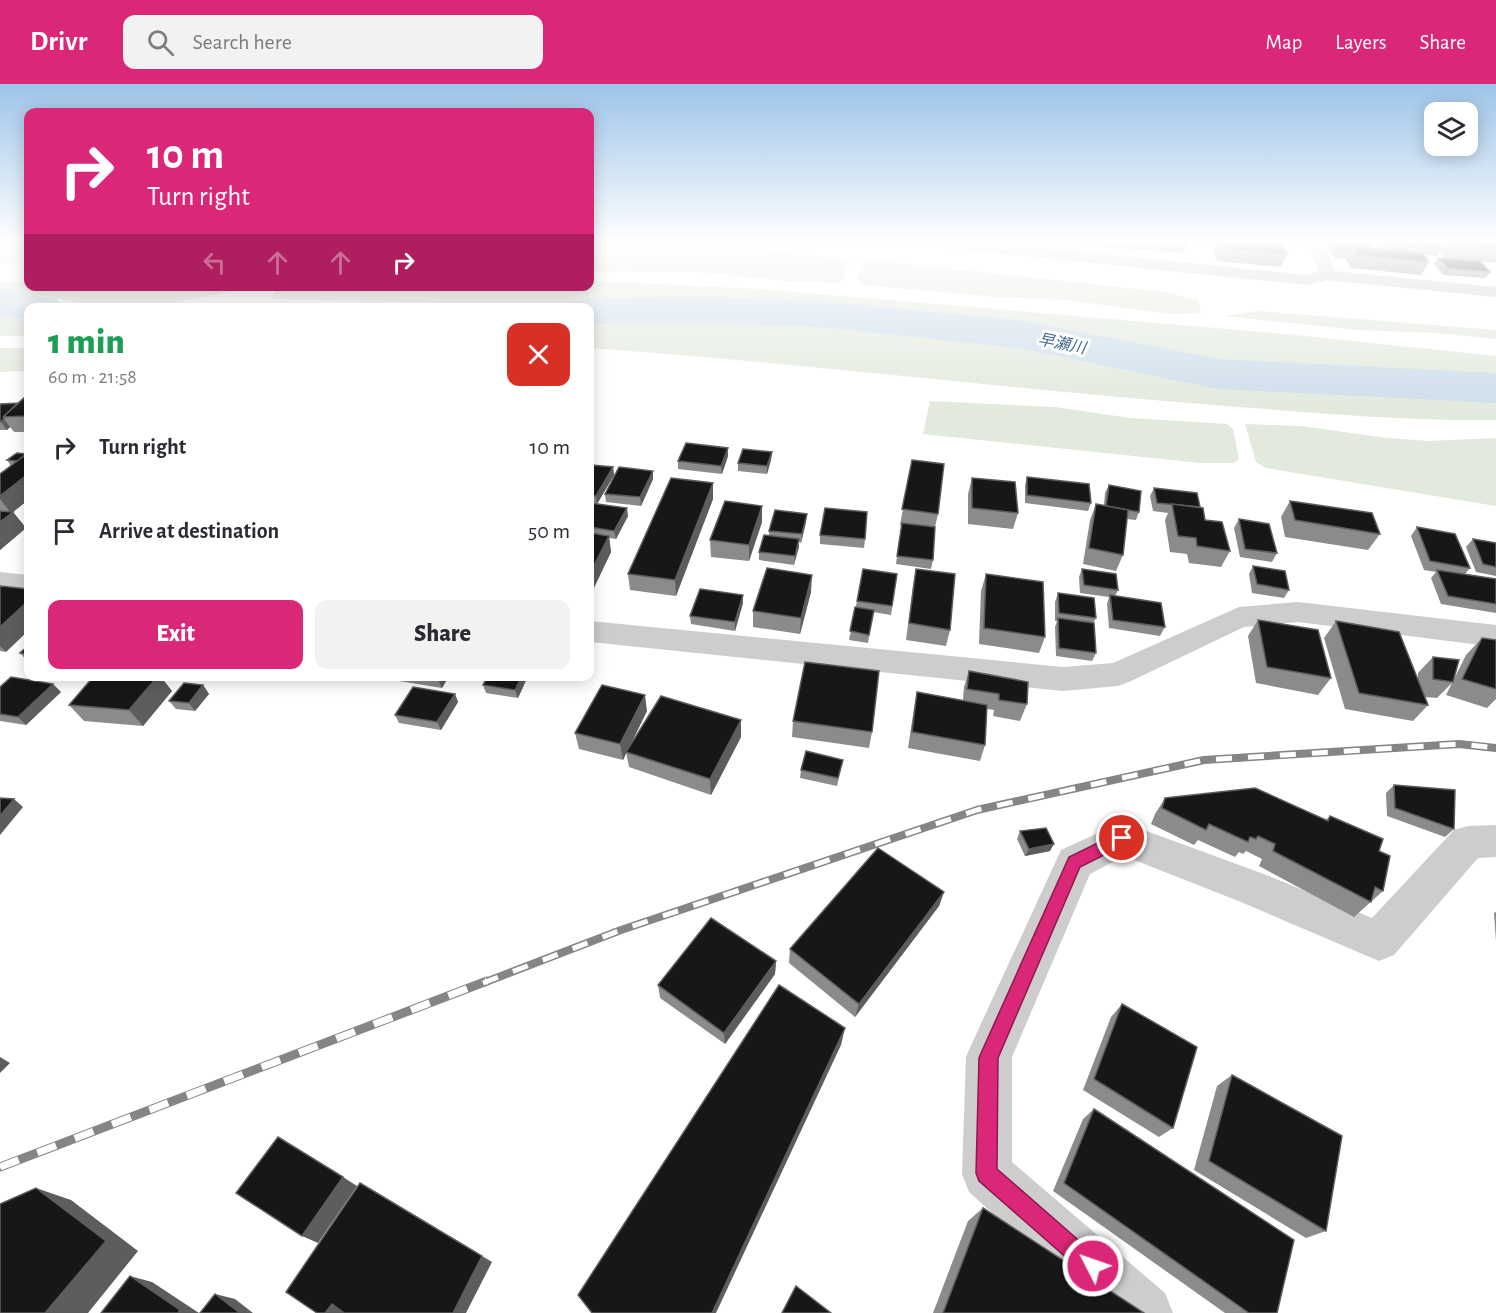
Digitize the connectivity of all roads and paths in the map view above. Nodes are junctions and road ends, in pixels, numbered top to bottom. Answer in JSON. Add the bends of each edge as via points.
{"nodes":[{"id":1,"x":0,"y":581,"type":"edge"},
{"id":2,"x":24,"y":584,"type":"edge"},
{"id":3,"x":594,"y":632,"type":"edge"},
{"id":4,"x":1496,"y":636,"type":"edge"},
{"id":5,"x":1496,"y":841,"type":"edge"},
{"id":6,"x":1146,"y":1313,"type":"edge"}],
"edges":[{"from":1,"to":2,"type":"street"},
{"from":3,"to":4,"type":"street","via":[[1063,679],[1118,674],[1239,617],[1298,612]]},
{"from":5,"to":6,"type":"street","via":[[1468,842],[1379,942],[1122,838],[1074,862],[989,1058],[987,1173]]}]}
